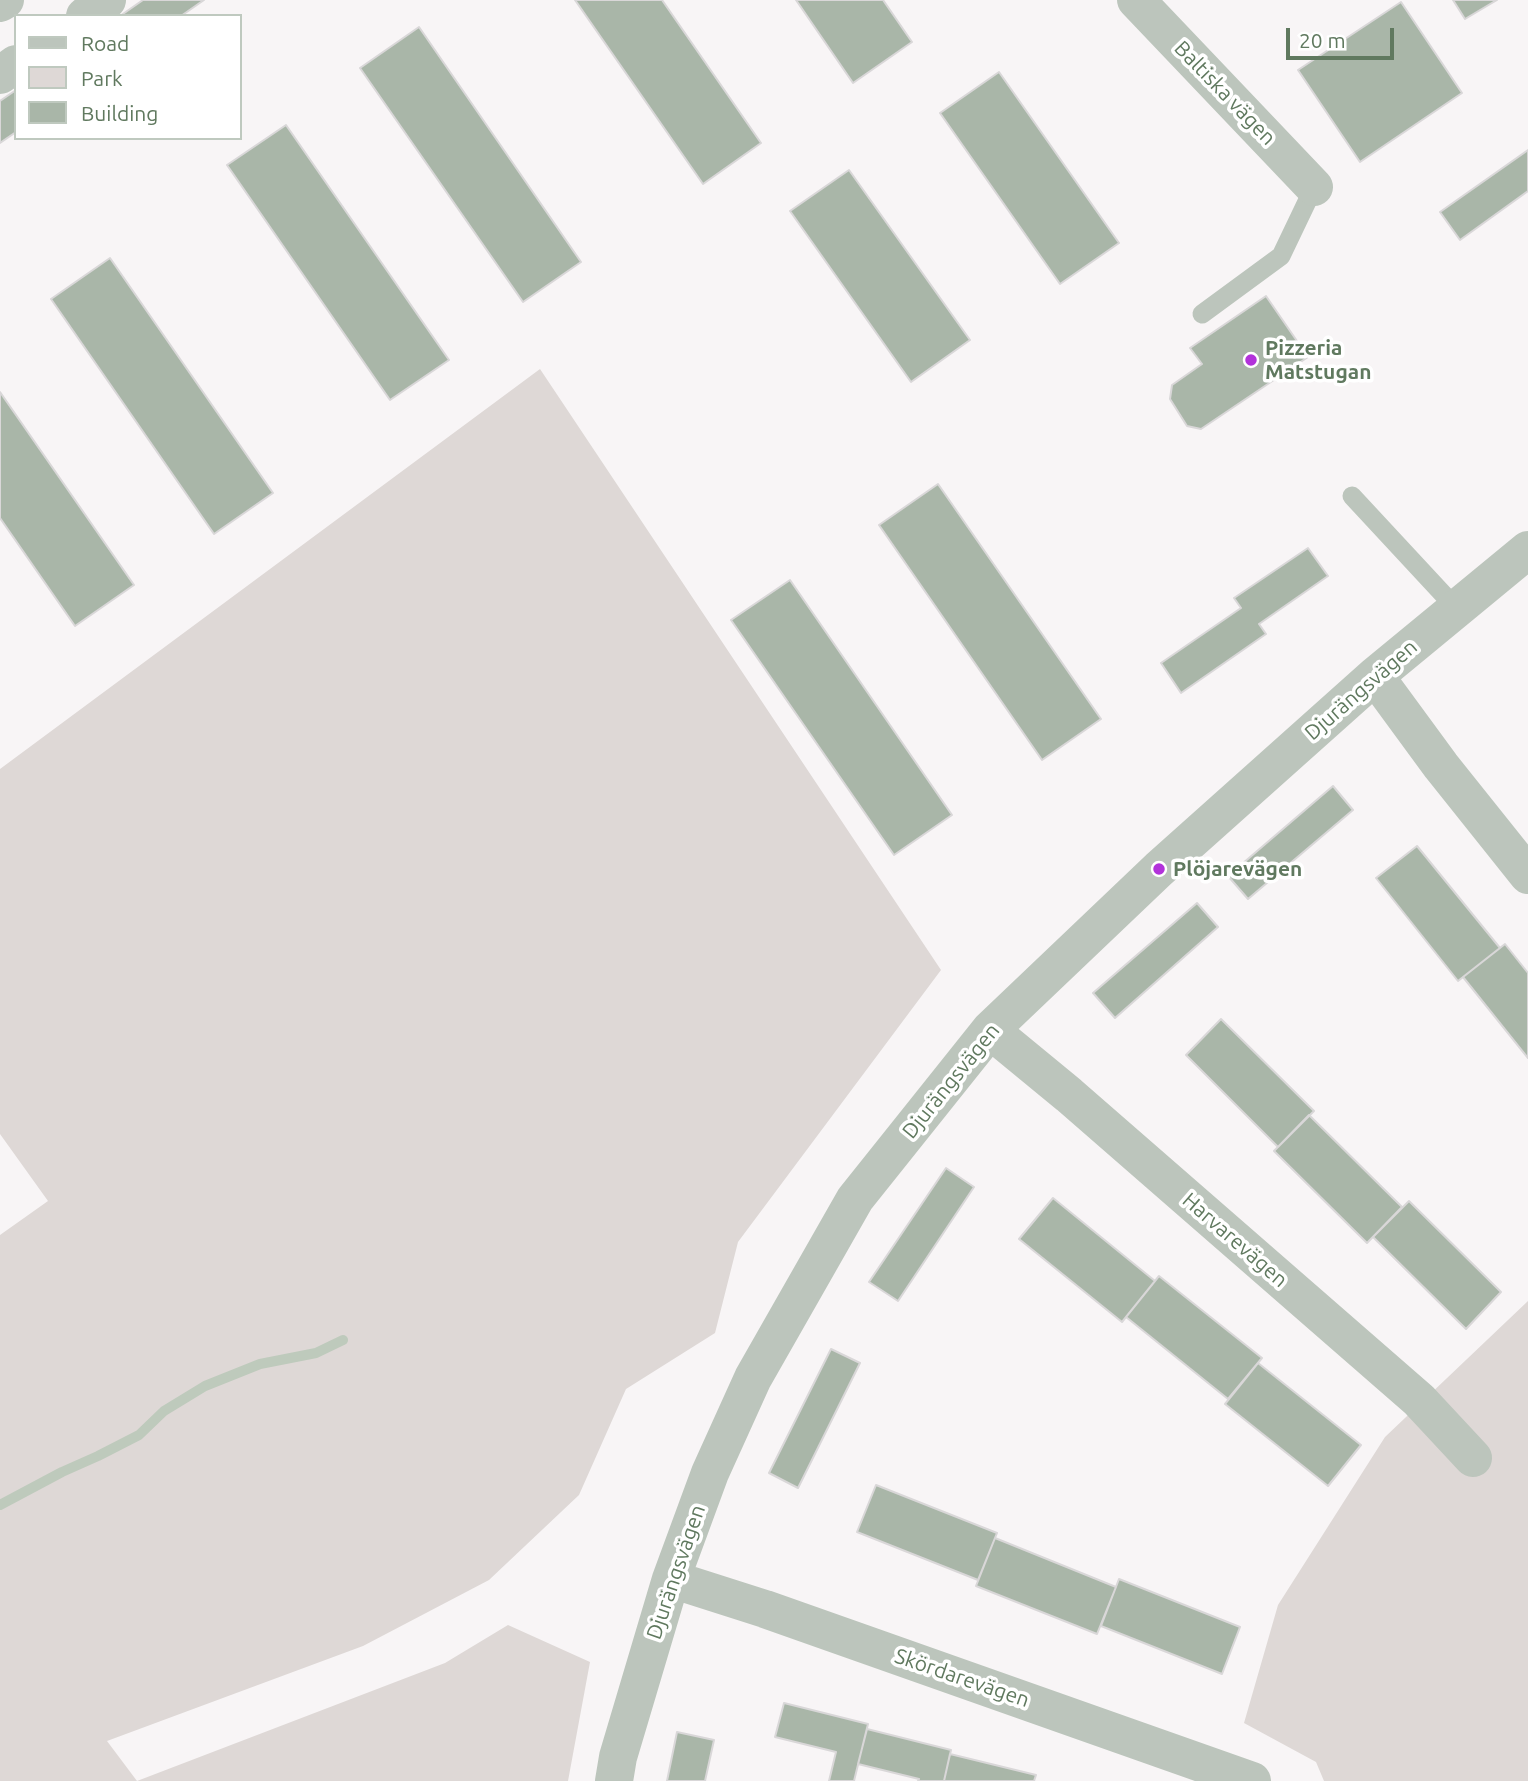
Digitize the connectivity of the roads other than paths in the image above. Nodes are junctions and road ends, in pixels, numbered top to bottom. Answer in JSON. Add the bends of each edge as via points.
{"nodes":[{"id":1,"x":5,"y":0,"type":"edge"},
{"id":2,"x":107,"y":0,"type":"edge"},
{"id":3,"x":1136,"y":0,"type":"edge"},
{"id":4,"x":0,"y":3,"type":"edge"},
{"id":5,"x":88,"y":14,"type":"edge"},
{"id":6,"x":1314,"y":187,"type":"joint"},
{"id":7,"x":1202,"y":314,"type":"dead end"},
{"id":8,"x":1352,"y":496,"type":"dead end"},
{"id":9,"x":1528,"y":550,"type":"edge"},
{"id":10,"x":1456,"y":608,"type":"junction"},
{"id":11,"x":1375,"y":676,"type":"junction"},
{"id":12,"x":1528,"y":875,"type":"edge"},
{"id":13,"x":990,"y":1030,"type":"junction"},
{"id":14,"x":1473,"y":1458,"type":"dead end"},
{"id":15,"x":671,"y":1578,"type":"junction"},
{"id":16,"x":614,"y":1781,"type":"edge"},
{"id":17,"x":1252,"y":1781,"type":"edge"}],
"edges":[{"from":1,"to":4,"type":"street"},
{"from":2,"to":5,"type":"street"},
{"from":3,"to":6,"type":"street","name":"Baltiska vägen"},
{"from":6,"to":7,"type":"lane","via":[[1281,256]]},
{"from":8,"to":10,"type":"lane"},
{"from":9,"to":10,"type":"street","name":"Djurängsvägen"},
{"from":10,"to":11,"type":"street","name":"Djurängsvägen"},
{"from":11,"to":12,"type":"street"},
{"from":11,"to":13,"type":"street","name":"Djurängsvägen","via":[[1159,869]]},
{"from":13,"to":14,"type":"street","name":"Harvarevägen","via":[[1409,1391]]},
{"from":13,"to":15,"type":"street","name":"Djurängsvägen","via":[[855,1199],[753,1378],[710,1473]]},
{"from":15,"to":16,"type":"street","name":"Djurängsvägen"},
{"from":15,"to":17,"type":"street","name":"Skördarevägen"}]}
